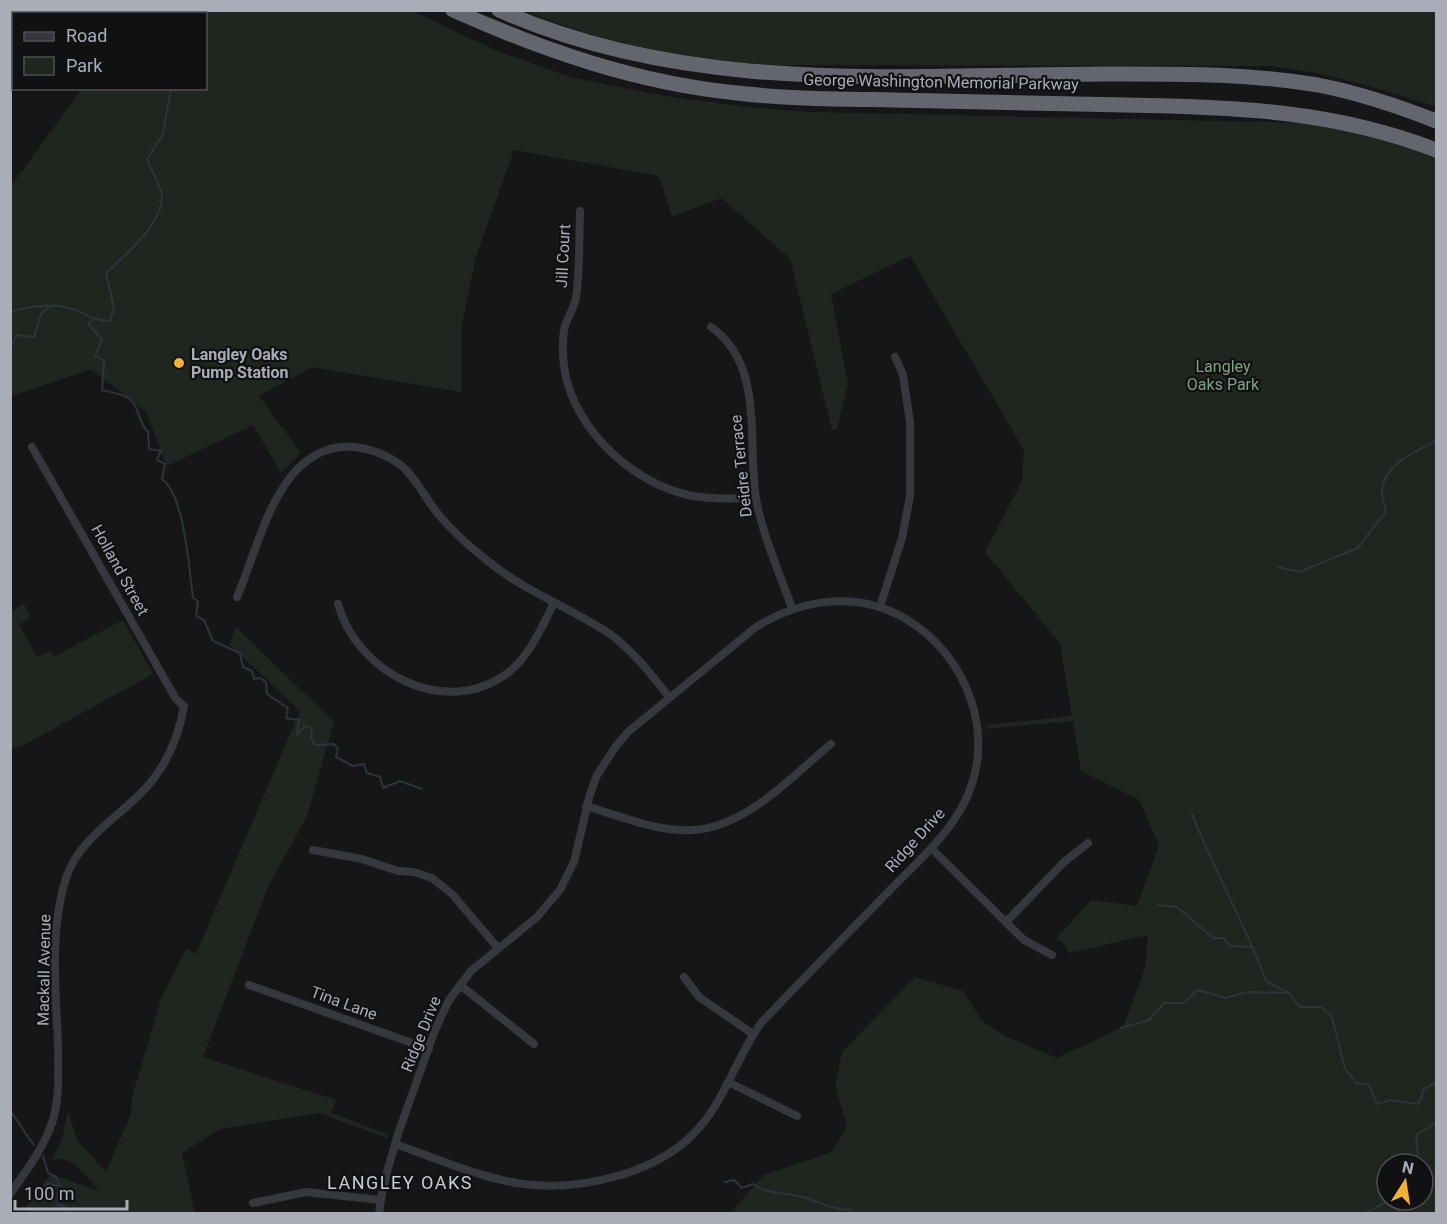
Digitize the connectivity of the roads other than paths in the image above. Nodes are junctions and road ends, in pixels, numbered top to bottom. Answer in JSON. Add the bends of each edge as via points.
{"nodes":[{"id":1,"x":453,"y":10,"type":"edge"},
{"id":2,"x":499,"y":10,"type":"edge"},
{"id":3,"x":1437,"y":121,"type":"edge"},
{"id":4,"x":1437,"y":150,"type":"edge"},
{"id":5,"x":580,"y":211,"type":"dead end"},
{"id":6,"x":711,"y":327,"type":"dead end"},
{"id":7,"x":895,"y":357,"type":"dead end"},
{"id":8,"x":32,"y":447,"type":"dead end"},
{"id":9,"x":756,"y":498,"type":"junction"},
{"id":10,"x":237,"y":597,"type":"dead end"},
{"id":11,"x":554,"y":603,"type":"junction"},
{"id":12,"x":338,"y":604,"type":"dead end"},
{"id":13,"x":880,"y":607,"type":"junction"},
{"id":14,"x":792,"y":608,"type":"junction"},
{"id":15,"x":669,"y":697,"type":"junction"},
{"id":16,"x":184,"y":706,"type":"joint"},
{"id":17,"x":831,"y":744,"type":"dead end"},
{"id":18,"x":586,"y":806,"type":"junction"},
{"id":19,"x":1088,"y":843,"type":"dead end"},
{"id":20,"x":931,"y":848,"type":"junction"},
{"id":21,"x":313,"y":850,"type":"dead end"},
{"id":22,"x":1006,"y":922,"type":"junction"},
{"id":23,"x":498,"y":948,"type":"junction"},
{"id":24,"x":1052,"y":955,"type":"dead end"},
{"id":25,"x":684,"y":977,"type":"dead end"},
{"id":26,"x":249,"y":985,"type":"dead end"},
{"id":27,"x":460,"y":985,"type":"junction"},
{"id":28,"x":753,"y":1035,"type":"junction"},
{"id":29,"x":534,"y":1044,"type":"dead end"},
{"id":30,"x":429,"y":1049,"type":"junction"},
{"id":31,"x":728,"y":1082,"type":"junction"},
{"id":32,"x":797,"y":1116,"type":"dead end"},
{"id":33,"x":395,"y":1144,"type":"junction"},
{"id":34,"x":10,"y":1194,"type":"edge"},
{"id":35,"x":380,"y":1200,"type":"junction"},
{"id":36,"x":253,"y":1203,"type":"dead end"},
{"id":37,"x":379,"y":1214,"type":"edge"}],
"edges":[{"from":1,"to":4,"type":"highway","name":"George Washington Memorial Parkway","via":[[540,48],[594,66],[738,94],[1262,109],[1362,127]]},
{"from":2,"to":3,"type":"highway","name":"George Washington Memorial Parkway","via":[[634,56],[706,68],[806,76],[1227,74],[1320,86],[1394,105]]},
{"from":5,"to":9,"type":"street","name":"Jill Court","via":[[576,300],[563,332],[563,357],[573,397],[584,418],[617,457],[659,485],[707,498]]},
{"from":6,"to":9,"type":"street","name":"Deidre Terrace","via":[[731,346],[742,367],[748,392]]},
{"from":7,"to":13,"type":"street","via":[[903,375],[910,422],[910,496],[902,538]]},
{"from":8,"to":16,"type":"street","name":"Holland Street","via":[[176,699]]},
{"from":9,"to":14,"type":"street","name":"Deidre Terrace"},
{"from":10,"to":11,"type":"street","via":[[280,489],[306,462],[338,448],[372,451],[392,459],[407,471],[439,515],[473,550],[520,585]]},
{"from":11,"to":12,"type":"street","via":[[529,651],[511,670],[481,687],[446,692],[423,689],[394,676],[353,637]]},
{"from":11,"to":15,"type":"street","via":[[618,640]]},
{"from":13,"to":14,"type":"street","name":"Ridge Drive","via":[[837,600]]},
{"from":13,"to":20,"type":"street","name":"Ridge Drive","via":[[914,624],[938,643],[965,683],[976,715],[978,748],[970,789],[956,817]]},
{"from":14,"to":15,"type":"street","name":"Ridge Drive","via":[[756,627]]},
{"from":15,"to":18,"type":"street","name":"Ridge Drive","via":[[616,746],[597,775]]},
{"from":16,"to":34,"type":"street","name":"Mackall Avenue","via":[[180,729],[159,772],[93,836],[70,868],[57,927],[56,1108],[47,1136]]},
{"from":17,"to":18,"type":"street","via":[[750,810],[708,828],[676,830]]},
{"from":18,"to":23,"type":"street","name":"Ridge Drive","via":[[574,862],[560,890],[537,917]]},
{"from":19,"to":22,"type":"street"},
{"from":20,"to":22,"type":"street"},
{"from":20,"to":28,"type":"street","name":"Ridge Drive"},
{"from":21,"to":23,"type":"street","via":[[432,878],[452,894]]},
{"from":22,"to":24,"type":"street","via":[[1024,940]]},
{"from":23,"to":27,"type":"street","name":"Ridge Drive"},
{"from":25,"to":28,"type":"street","via":[[699,997]]},
{"from":26,"to":30,"type":"street","name":"Tina Lane"},
{"from":27,"to":29,"type":"street"},
{"from":27,"to":30,"type":"street","name":"Ridge Drive","via":[[444,1010]]},
{"from":28,"to":31,"type":"street","name":"Ridge Drive"},
{"from":30,"to":33,"type":"street","name":"Ridge Drive"},
{"from":31,"to":32,"type":"street"},
{"from":31,"to":33,"type":"street","name":"Ridge Drive","via":[[708,1118],[671,1153],[627,1173],[582,1184],[548,1188],[515,1184]]},
{"from":33,"to":35,"type":"street","name":"Ridge Drive"},
{"from":35,"to":36,"type":"street","via":[[306,1191]]},
{"from":35,"to":37,"type":"street","name":"Ridge Drive"}]}
